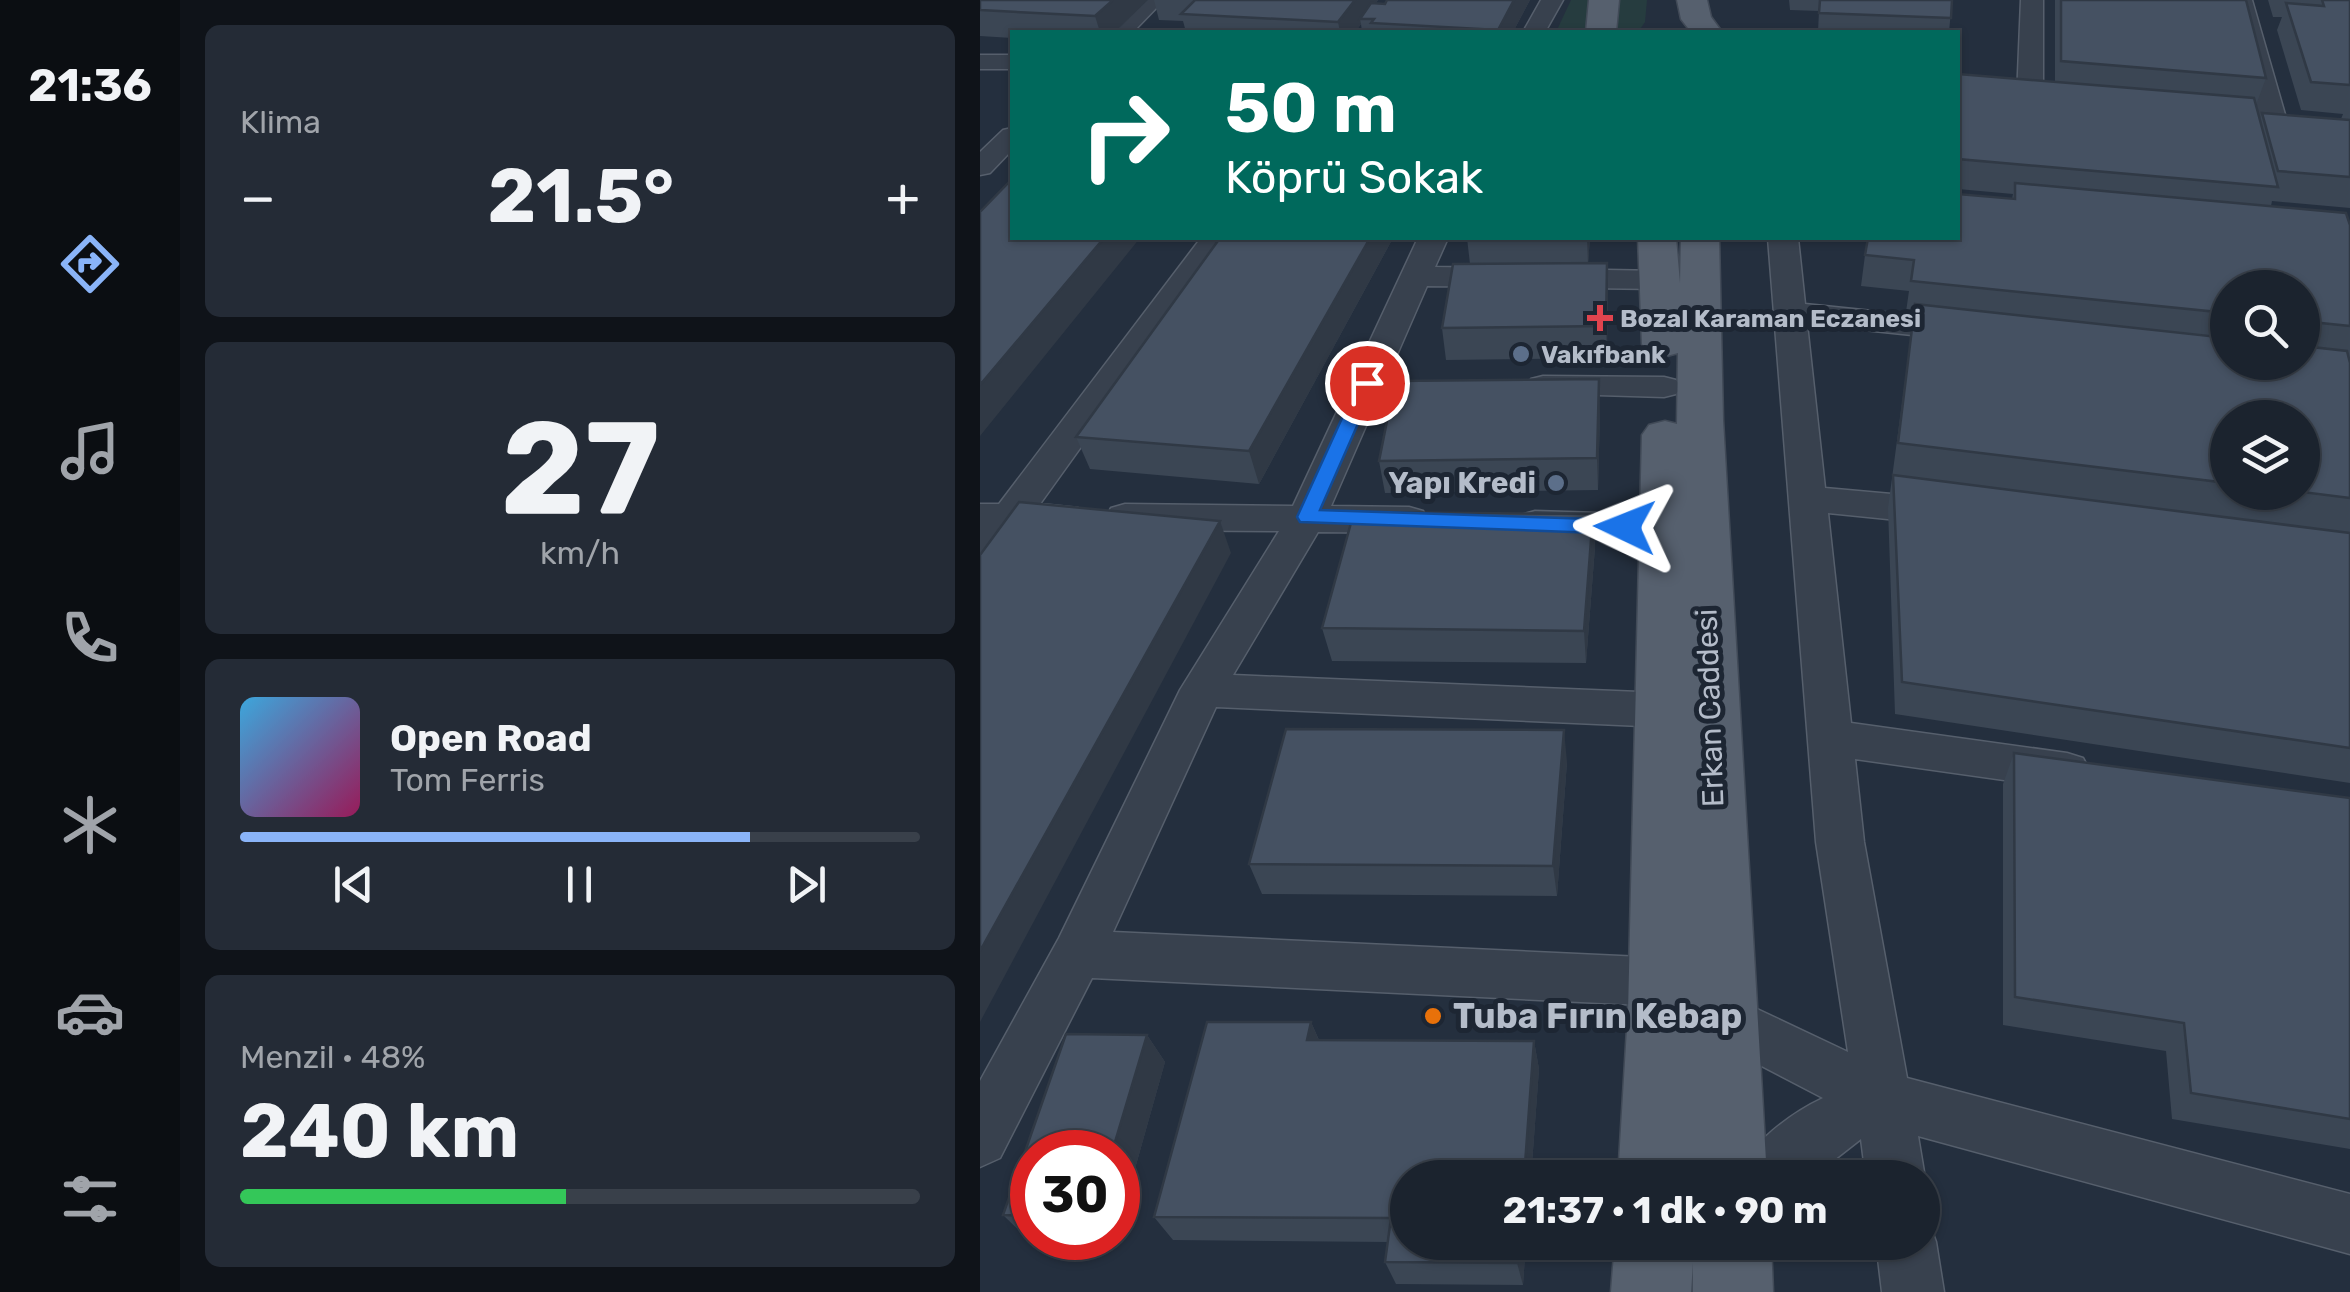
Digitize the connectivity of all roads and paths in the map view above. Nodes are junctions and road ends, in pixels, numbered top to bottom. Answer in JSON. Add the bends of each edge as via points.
{"nodes":[{"id":1,"x":1153,"y":0,"type":"edge"},
{"id":2,"x":1552,"y":0,"type":"edge"},
{"id":3,"x":1692,"y":0,"type":"edge"},
{"id":4,"x":2032,"y":0,"type":"edge"},
{"id":5,"x":2242,"y":0,"type":"edge"},
{"id":6,"x":1122,"y":30,"type":"edge"},
{"id":7,"x":1535,"y":30,"type":"edge"},
{"id":8,"x":1706,"y":30,"type":"edge"},
{"id":9,"x":980,"y":62,"type":"edge"},
{"id":10,"x":1010,"y":62,"type":"edge"},
{"id":11,"x":2031,"y":97,"type":"edge"},
{"id":12,"x":2273,"y":118,"type":"edge"},
{"id":13,"x":1010,"y":138,"type":"edge"},
{"id":14,"x":980,"y":167,"type":"edge"},
{"id":15,"x":1214,"y":240,"type":"edge"},
{"id":16,"x":1432,"y":240,"type":"edge"},
{"id":17,"x":1700,"y":240,"type":"edge"},
{"id":18,"x":1784,"y":240,"type":"edge"},
{"id":19,"x":1659,"y":259,"type":"edge"},
{"id":20,"x":1415,"y":276,"type":"junction"},
{"id":21,"x":1790,"y":312,"type":"junction"},
{"id":22,"x":2009,"y":336,"type":"edge"},
{"id":23,"x":1509,"y":385,"type":"edge"},
{"id":24,"x":1664,"y":387,"type":"junction"},
{"id":25,"x":1808,"y":499,"type":"junction"},
{"id":26,"x":1984,"y":515,"type":"edge"},
{"id":27,"x":995,"y":517,"type":"edge"},
{"id":28,"x":1307,"y":517,"type":"junction"},
{"id":29,"x":1446,"y":521,"type":"edge"},
{"id":30,"x":1506,"y":523,"type":"edge"},
{"id":31,"x":1664,"y":528,"type":"junction"},
{"id":32,"x":980,"y":558,"type":"edge"},
{"id":33,"x":1202,"y":690,"type":"junction"},
{"id":34,"x":1664,"y":710,"type":"junction"},
{"id":35,"x":1830,"y":738,"type":"junction"},
{"id":36,"x":2119,"y":778,"type":"edge"},
{"id":37,"x":1077,"y":954,"type":"junction"},
{"id":38,"x":1663,"y":982,"type":"junction"},
{"id":39,"x":1721,"y":1017,"type":"junction"},
{"id":40,"x":1883,"y":1099,"type":"junction"},
{"id":41,"x":980,"y":1138,"type":"edge"},
{"id":42,"x":1657,"y":1160,"type":"edge"},
{"id":43,"x":1728,"y":1160,"type":"edge"},
{"id":44,"x":1786,"y":1160,"type":"edge"},
{"id":45,"x":1893,"y":1160,"type":"edge"},
{"id":46,"x":2350,"y":1224,"type":"edge"},
{"id":47,"x":1653,"y":1260,"type":"edge"},
{"id":48,"x":1732,"y":1260,"type":"edge"},
{"id":49,"x":1909,"y":1260,"type":"edge"},
{"id":50,"x":1652,"y":1292,"type":"edge"},
{"id":51,"x":1733,"y":1292,"type":"edge"},
{"id":52,"x":1913,"y":1292,"type":"edge"}],
"edges":[{"from":1,"to":6,"type":"street"},
{"from":2,"to":7,"type":"street"},
{"from":3,"to":8,"type":"main road"},
{"from":4,"to":11,"type":"street"},
{"from":5,"to":12,"type":"street"},
{"from":9,"to":10,"type":"street"},
{"from":13,"to":14,"type":"street"},
{"from":15,"to":27,"type":"street"},
{"from":16,"to":20,"type":"street"},
{"from":17,"to":39,"type":"main road","name":"Erkan Caddesi"},
{"from":18,"to":21,"type":"street"},
{"from":19,"to":20,"type":"street"},
{"from":19,"to":24,"type":"main road","name":"Erkan Caddesi"},
{"from":20,"to":28,"type":"street","via":[[1384,383]]},
{"from":21,"to":22,"type":"street"},
{"from":21,"to":25,"type":"street"},
{"from":23,"to":24,"type":"street"},
{"from":24,"to":31,"type":"main road","name":"Erkan Caddesi"},
{"from":25,"to":26,"type":"street"},
{"from":25,"to":35,"type":"street"},
{"from":27,"to":28,"type":"street"},
{"from":27,"to":32,"type":"street"},
{"from":28,"to":29,"type":"street"},
{"from":28,"to":33,"type":"street"},
{"from":30,"to":31,"type":"street"},
{"from":31,"to":34,"type":"main road","name":"Erkan Caddesi"},
{"from":33,"to":34,"type":"street"},
{"from":33,"to":37,"type":"street"},
{"from":34,"to":38,"type":"main road","name":"Erkan Caddesi"},
{"from":35,"to":36,"type":"street"},
{"from":35,"to":40,"type":"street","via":[[1840,842]]},
{"from":37,"to":38,"type":"street"},
{"from":37,"to":41,"type":"street"},
{"from":38,"to":42,"type":"main road","name":"Erkan Caddesi"},
{"from":39,"to":40,"type":"street"},
{"from":39,"to":43,"type":"main road","name":"Erkan Caddesi"},
{"from":40,"to":44,"type":"street","via":[[1828,1125]]},
{"from":40,"to":45,"type":"street"},
{"from":40,"to":46,"type":"street"},
{"from":47,"to":50,"type":"main road"},
{"from":48,"to":51,"type":"main road"},
{"from":49,"to":52,"type":"street"}]}
